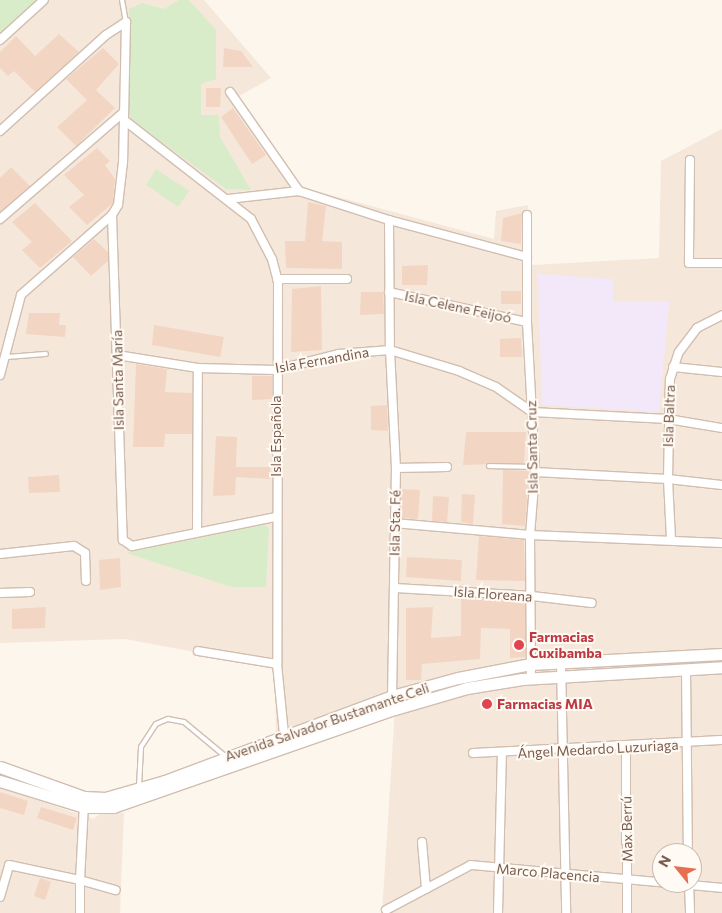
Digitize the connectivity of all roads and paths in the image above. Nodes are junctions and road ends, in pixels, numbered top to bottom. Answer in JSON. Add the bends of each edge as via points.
{"nodes":[{"id":1,"x":44,"y":0,"type":"edge"},
{"id":2,"x":122,"y":0,"type":"edge"},
{"id":3,"x":126,"y":22,"type":"junction"},
{"id":4,"x":0,"y":40,"type":"edge"},
{"id":5,"x":230,"y":92,"type":"dead end"},
{"id":6,"x":124,"y":116,"type":"junction"},
{"id":7,"x":0,"y":131,"type":"edge"},
{"id":8,"x":690,"y":160,"type":"dead end"},
{"id":9,"x":299,"y":191,"type":"junction"},
{"id":10,"x":228,"y":199,"type":"junction"},
{"id":11,"x":112,"y":215,"type":"junction"},
{"id":12,"x":527,"y":215,"type":"dead end"},
{"id":13,"x":0,"y":219,"type":"edge"},
{"id":14,"x":389,"y":220,"type":"junction"},
{"id":15,"x":527,"y":258,"type":"junction"},
{"id":16,"x":722,"y":263,"type":"edge"},
{"id":17,"x":277,"y":279,"type":"junction"},
{"id":18,"x":346,"y":279,"type":"dead end"},
{"id":19,"x":389,"y":292,"type":"junction"},
{"id":20,"x":722,"y":315,"type":"edge"},
{"id":21,"x":527,"y":322,"type":"junction"},
{"id":22,"x":390,"y":350,"type":"junction"},
{"id":23,"x":46,"y":354,"type":"dead end"},
{"id":24,"x":118,"y":354,"type":"junction"},
{"id":25,"x":2,"y":358,"type":"edge"},
{"id":26,"x":674,"y":367,"type":"junction"},
{"id":27,"x":198,"y":368,"type":"junction"},
{"id":28,"x":276,"y":370,"type":"junction"},
{"id":29,"x":722,"y":372,"type":"edge"},
{"id":30,"x":0,"y":375,"type":"edge"},
{"id":31,"x":532,"y":412,"type":"junction"},
{"id":32,"x":668,"y":419,"type":"junction"},
{"id":33,"x":722,"y":428,"type":"edge"},
{"id":34,"x":489,"y":466,"type":"dead end"},
{"id":35,"x":447,"y":467,"type":"dead end"},
{"id":36,"x":396,"y":468,"type":"junction"},
{"id":37,"x":534,"y":470,"type":"junction"},
{"id":38,"x":668,"y":478,"type":"junction"},
{"id":39,"x":722,"y":485,"type":"edge"},
{"id":40,"x":276,"y":517,"type":"junction"},
{"id":41,"x":394,"y":523,"type":"junction"},
{"id":42,"x":197,"y":532,"type":"junction"},
{"id":43,"x":530,"y":535,"type":"junction"},
{"id":44,"x":671,"y":539,"type":"junction"},
{"id":45,"x":722,"y":543,"type":"edge"},
{"id":46,"x":0,"y":554,"type":"edge"},
{"id":47,"x":86,"y":581,"type":"dead end"},
{"id":48,"x":395,"y":588,"type":"junction"},
{"id":49,"x":0,"y":592,"type":"edge"},
{"id":50,"x":30,"y":592,"type":"dead end"},
{"id":51,"x":532,"y":596,"type":"junction"},
{"id":52,"x":592,"y":603,"type":"dead end"},
{"id":53,"x":198,"y":651,"type":"dead end"},
{"id":54,"x":722,"y":654,"type":"edge"},
{"id":55,"x":276,"y":664,"type":"junction"},
{"id":56,"x":531,"y":664,"type":"junction"},
{"id":57,"x":561,"y":664,"type":"junction"},
{"id":58,"x":722,"y":666,"type":"edge"},
{"id":59,"x":686,"y":670,"type":"junction"},
{"id":60,"x":562,"y":677,"type":"junction"},
{"id":61,"x":531,"y":678,"type":"junction"},
{"id":62,"x":392,"y":696,"type":"junction"},
{"id":63,"x":396,"y":708,"type":"junction"},
{"id":64,"x":284,"y":734,"type":"junction"},
{"id":65,"x":722,"y":740,"type":"edge"},
{"id":66,"x":684,"y":744,"type":"junction"},
{"id":67,"x":626,"y":745,"type":"junction"},
{"id":68,"x":564,"y":749,"type":"junction"},
{"id":69,"x":473,"y":753,"type":"dead end"},
{"id":70,"x":502,"y":753,"type":"junction"},
{"id":71,"x":228,"y":762,"type":"junction"},
{"id":72,"x":0,"y":767,"type":"edge"},
{"id":73,"x":21,"y":773,"type":"junction"},
{"id":74,"x":0,"y":782,"type":"edge"},
{"id":75,"x":16,"y":787,"type":"junction"},
{"id":76,"x":139,"y":788,"type":"junction"},
{"id":77,"x":84,"y":802,"type":"junction"},
{"id":78,"x":422,"y":842,"type":"dead end"},
{"id":79,"x":688,"y":843,"type":"edge"},
{"id":80,"x":0,"y":861,"type":"edge"},
{"id":81,"x":8,"y":865,"type":"junction"},
{"id":82,"x":0,"y":869,"type":"edge"},
{"id":83,"x":501,"y":869,"type":"junction"},
{"id":84,"x":563,"y":874,"type":"junction"},
{"id":85,"x":80,"y":880,"type":"junction"},
{"id":86,"x":627,"y":880,"type":"junction"},
{"id":87,"x":652,"y":882,"type":"edge"},
{"id":88,"x":702,"y":886,"type":"edge"},
{"id":89,"x":722,"y":888,"type":"edge"},
{"id":90,"x":426,"y":889,"type":"junction"},
{"id":91,"x":116,"y":890,"type":"dead end"},
{"id":92,"x":689,"y":893,"type":"edge"},
{"id":93,"x":0,"y":897,"type":"edge"},
{"id":94,"x":386,"y":910,"type":"dead end"},
{"id":95,"x":80,"y":913,"type":"edge"},
{"id":96,"x":498,"y":913,"type":"edge"},
{"id":97,"x":566,"y":913,"type":"edge"},
{"id":98,"x":627,"y":913,"type":"edge"},
{"id":99,"x":690,"y":913,"type":"edge"}],
"edges":[{"from":1,"to":4,"type":"street"},
{"from":2,"to":3,"type":"lane"},
{"from":3,"to":6,"type":"street"},
{"from":3,"to":7,"type":"street","via":[[106,35]]},
{"from":5,"to":9,"type":"street"},
{"from":6,"to":10,"type":"street","name":"Isla Española"},
{"from":6,"to":11,"type":"street","via":[[120,194]]},
{"from":6,"to":13,"type":"street"},
{"from":8,"to":16,"type":"street","via":[[689,263]]},
{"from":9,"to":10,"type":"street"},
{"from":9,"to":14,"type":"street"},
{"from":10,"to":17,"type":"street","name":"Isla Española","via":[[259,230]]},
{"from":11,"to":24,"type":"street","name":"Isla Santa María"},
{"from":11,"to":25,"type":"street","via":[[20,295]]},
{"from":12,"to":15,"type":"street","name":"Isla Santa Cruz"},
{"from":14,"to":15,"type":"street"},
{"from":14,"to":19,"type":"street","name":"Isla Sta. Fé"},
{"from":15,"to":21,"type":"street","name":"Isla Santa Cruz"},
{"from":17,"to":18,"type":"street"},
{"from":17,"to":28,"type":"street","name":"Isla Española"},
{"from":19,"to":21,"type":"street","name":"Isla Celene Feijoó"},
{"from":19,"to":22,"type":"street","name":"Isla Sta. Fé"},
{"from":20,"to":26,"type":"street","name":"Isla Baltra","via":[[697,328]]},
{"from":21,"to":31,"type":"street","name":"Isla Santa Cruz"},
{"from":22,"to":28,"type":"street","name":"Isla Fernandina","via":[[339,354]]},
{"from":22,"to":31,"type":"street","name":"Isla Fernandina","via":[[459,370],[489,384]]},
{"from":22,"to":36,"type":"street","name":"Isla Sta. Fé"},
{"from":23,"to":25,"type":"lane"},
{"from":24,"to":27,"type":"street","name":"Isla Fernandina"},
{"from":24,"to":42,"type":"street","name":"Isla Santa María","via":[[122,540],[126,544]]},
{"from":25,"to":30,"type":"street"},
{"from":26,"to":29,"type":"street"},
{"from":26,"to":32,"type":"street","name":"Isla Baltra"},
{"from":27,"to":28,"type":"street","name":"Isla Fernandina"},
{"from":27,"to":42,"type":"street"},
{"from":28,"to":40,"type":"street","name":"Isla Española"},
{"from":31,"to":32,"type":"street"},
{"from":31,"to":37,"type":"street","name":"Isla Santa Cruz"},
{"from":32,"to":33,"type":"street"},
{"from":32,"to":38,"type":"street","name":"Isla Baltra"},
{"from":34,"to":37,"type":"lane"},
{"from":35,"to":36,"type":"street"},
{"from":36,"to":41,"type":"street","name":"Isla Sta. Fé"},
{"from":37,"to":38,"type":"street"},
{"from":37,"to":43,"type":"street","name":"Isla Santa Cruz"},
{"from":38,"to":39,"type":"street"},
{"from":38,"to":44,"type":"street","name":"Isla Baltra"},
{"from":40,"to":42,"type":"street"},
{"from":40,"to":55,"type":"street","name":"Isla Española"},
{"from":41,"to":43,"type":"street"},
{"from":41,"to":48,"type":"street","name":"Isla Sta. Fé"},
{"from":43,"to":44,"type":"street"},
{"from":43,"to":51,"type":"street","name":"Isla Santa Cruz"},
{"from":44,"to":45,"type":"street"},
{"from":46,"to":47,"type":"street","via":[[74,546],[84,553]]},
{"from":48,"to":51,"type":"street","name":"Isla Floreana"},
{"from":48,"to":62,"type":"street","name":"Isla Sta. Fé"},
{"from":49,"to":50,"type":"street"},
{"from":51,"to":52,"type":"street","name":"Isla Floreana"},
{"from":51,"to":56,"type":"street","name":"Isla Santa Cruz"},
{"from":53,"to":55,"type":"street"},
{"from":54,"to":57,"type":"main road","name":"Avenida Salvador Bustamante Celi"},
{"from":55,"to":64,"type":"street","name":"Isla Española"},
{"from":56,"to":57,"type":"main road","name":"Avenida Salvador Bustamante Celi"},
{"from":56,"to":61,"type":"street","name":"Isla Santa Cruz"},
{"from":56,"to":62,"type":"main road","name":"Avenida Salvador Bustamante Celi","via":[[458,678]]},
{"from":57,"to":60,"type":"street"},
{"from":58,"to":59,"type":"main road","name":"Avenida Salvador Bustamante Celi"},
{"from":59,"to":60,"type":"main road","name":"Avenida Salvador Bustamante Celi"},
{"from":59,"to":66,"type":"street"},
{"from":60,"to":61,"type":"main road","name":"Avenida Salvador Bustamante Celi"},
{"from":60,"to":68,"type":"street"},
{"from":61,"to":63,"type":"main road","name":"Avenida Salvador Bustamante Celi","via":[[467,688]]},
{"from":62,"to":63,"type":"street"},
{"from":62,"to":64,"type":"main road","name":"Avenida Salvador Bustamante Celi"},
{"from":63,"to":71,"type":"main road","name":"Avenida Salvador Bustamante Celi"},
{"from":64,"to":71,"type":"main road","name":"Avenida Salvador Bustamante Celi"},
{"from":65,"to":66,"type":"street","name":"Ángel Medardo Luzuriaga"},
{"from":66,"to":67,"type":"street","name":"Ángel Medardo Luzuriaga"},
{"from":66,"to":79,"type":"street"},
{"from":67,"to":68,"type":"street","name":"Ángel Medardo Luzuriaga"},
{"from":67,"to":86,"type":"street","name":"Max Berrú"},
{"from":68,"to":70,"type":"street","name":"Ángel Medardo Luzuriaga"},
{"from":68,"to":84,"type":"street"},
{"from":69,"to":70,"type":"street","name":"Ángel Medardo Luzuriaga"},
{"from":70,"to":83,"type":"street"},
{"from":71,"to":76,"type":"main road","name":"Avenida Salvador Bustamante Celi"},
{"from":71,"to":76,"type":"lane","via":[[184,722],[168,719],[156,724],[141,747]]},
{"from":71,"to":77,"type":"main road","name":"Avenida Salvador Bustamante Celi","via":[[113,807]]},
{"from":72,"to":73,"type":"main road","name":"Avenida Salvador Bustamante Celi"},
{"from":73,"to":75,"type":"main road"},
{"from":73,"to":77,"type":"main road","name":"Avenida Salvador Bustamante Celi"},
{"from":74,"to":75,"type":"main road","name":"Avenida Salvador Bustamante Celi"},
{"from":75,"to":77,"type":"main road","name":"Avenida Salvador Bustamante Celi"},
{"from":76,"to":77,"type":"main road","name":"Avenida Salvador Bustamante Celi"},
{"from":77,"to":85,"type":"street"},
{"from":78,"to":90,"type":"street"},
{"from":80,"to":81,"type":"street"},
{"from":81,"to":82,"type":"street"},
{"from":81,"to":85,"type":"street"},
{"from":81,"to":93,"type":"street"},
{"from":83,"to":84,"type":"street","name":"Marco Placencia"},
{"from":83,"to":90,"type":"street","name":"Marco Placencia","via":[[471,866]]},
{"from":83,"to":96,"type":"street"},
{"from":84,"to":86,"type":"street","name":"Marco Placencia"},
{"from":84,"to":97,"type":"street"},
{"from":85,"to":91,"type":"street"},
{"from":85,"to":95,"type":"street"},
{"from":86,"to":87,"type":"street","name":"Marco Placencia"},
{"from":86,"to":98,"type":"street","name":"Max Berrú"},
{"from":88,"to":89,"type":"street","name":"Marco Placencia"},
{"from":90,"to":94,"type":"street","name":"Marco Placencia"},
{"from":92,"to":99,"type":"street"}]}
